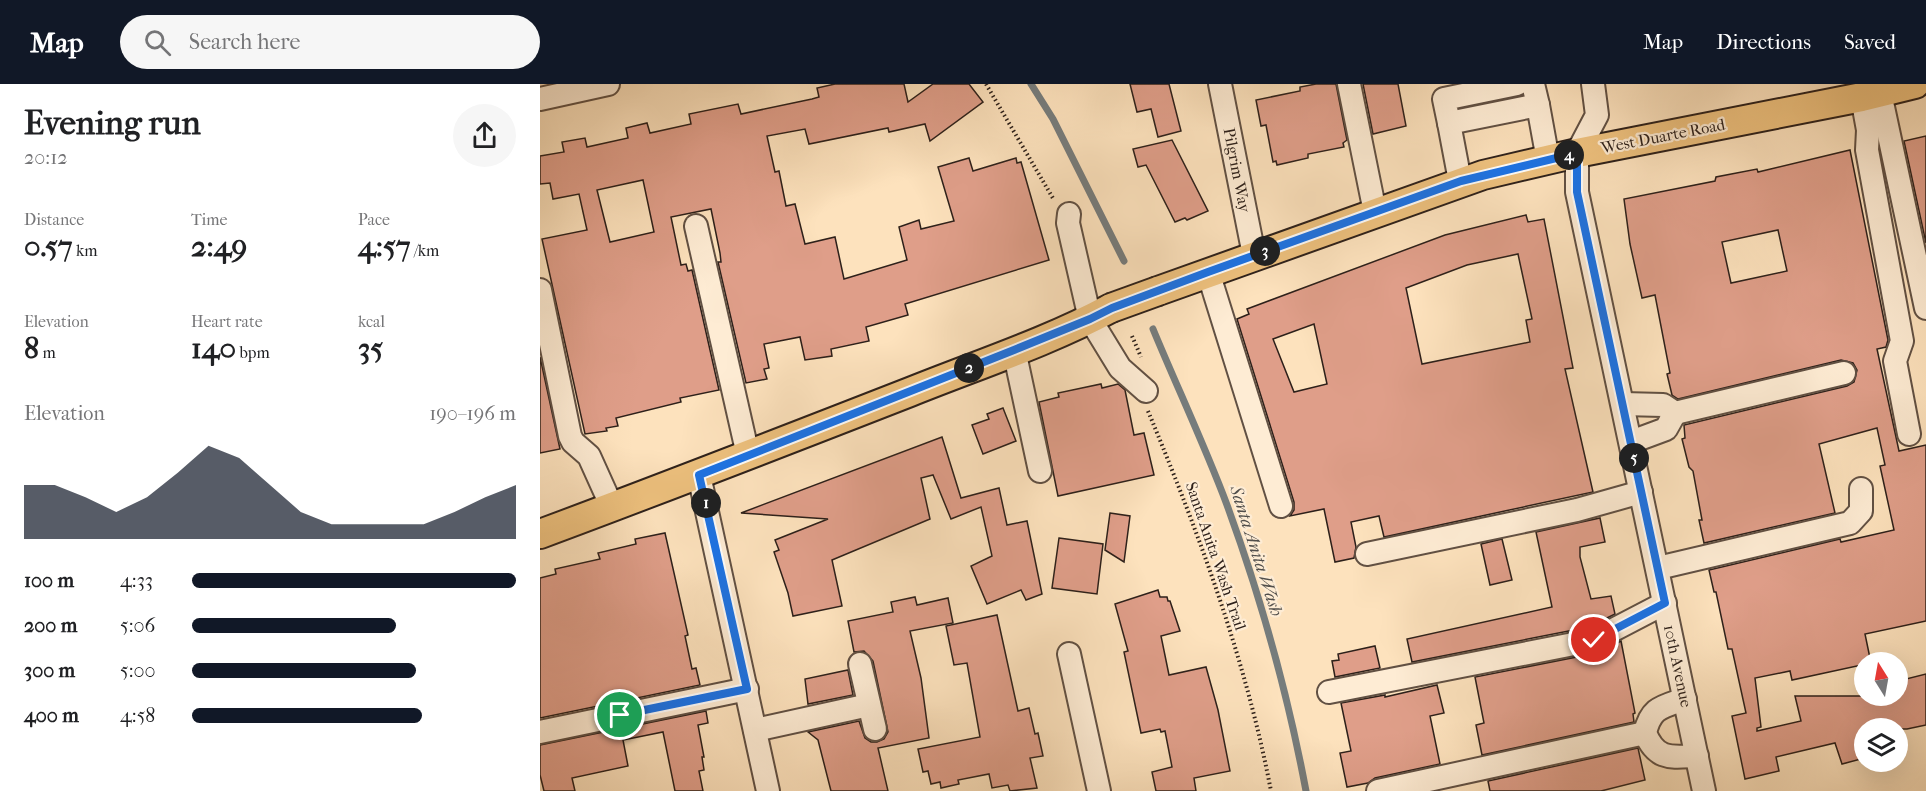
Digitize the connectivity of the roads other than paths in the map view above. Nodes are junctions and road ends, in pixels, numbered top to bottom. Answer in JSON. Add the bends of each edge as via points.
{"nodes":[{"id":1,"x":608,"y":84,"type":"edge"},
{"id":2,"x":1220,"y":84,"type":"edge"},
{"id":3,"x":1349,"y":84,"type":"edge"},
{"id":4,"x":1517,"y":84,"type":"edge"},
{"id":5,"x":1593,"y":84,"type":"edge"},
{"id":6,"x":1915,"y":84,"type":"edge"},
{"id":7,"x":1865,"y":91,"type":"edge"},
{"id":8,"x":1442,"y":92,"type":"edge"},
{"id":9,"x":1535,"y":94,"type":"edge"},
{"id":10,"x":540,"y":99,"type":"edge"},
{"id":11,"x":1449,"y":123,"type":"junction"},
{"id":12,"x":1577,"y":153,"type":"junction"},
{"id":13,"x":1548,"y":160,"type":"junction"},
{"id":14,"x":1461,"y":181,"type":"junction"},
{"id":15,"x":1375,"y":212,"type":"junction"},
{"id":16,"x":1069,"y":214,"type":"road end"},
{"id":17,"x":696,"y":226,"type":"dead end"},
{"id":18,"x":1254,"y":255,"type":"junction"},
{"id":19,"x":1208,"y":272,"type":"junction"},
{"id":20,"x":540,"y":290,"type":"edge"},
{"id":21,"x":1926,"y":308,"type":"edge"},
{"id":22,"x":1101,"y":314,"type":"junction"},
{"id":23,"x":1014,"y":350,"type":"junction"},
{"id":24,"x":1844,"y":373,"type":"dead end"},
{"id":25,"x":1146,"y":391,"type":"road end"},
{"id":26,"x":1623,"y":404,"type":"junction"},
{"id":27,"x":1675,"y":413,"type":"junction"},
{"id":28,"x":1909,"y":434,"type":"dead end"},
{"id":29,"x":1631,"y":442,"type":"junction"},
{"id":30,"x":748,"y":455,"type":"junction"},
{"id":31,"x":1040,"y":471,"type":"dead end"},
{"id":32,"x":699,"y":475,"type":"junction"},
{"id":33,"x":1861,"y":489,"type":"dead end"},
{"id":34,"x":1641,"y":492,"type":"junction"},
{"id":35,"x":1281,"y":506,"type":"dead end"},
{"id":36,"x":612,"y":507,"type":"junction"},
{"id":37,"x":540,"y":534,"type":"edge"},
{"id":38,"x":1367,"y":554,"type":"dead end"},
{"id":39,"x":1658,"y":568,"type":"junction"},
{"id":40,"x":1665,"y":603,"type":"junction"},
{"id":41,"x":1069,"y":654,"type":"dead end"},
{"id":42,"x":860,"y":664,"type":"dead end"},
{"id":43,"x":747,"y":689,"type":"junction"},
{"id":44,"x":1329,"y":692,"type":"dead end"},
{"id":45,"x":1685,"y":699,"type":"junction"},
{"id":46,"x":870,"y":705,"type":"junction"},
{"id":47,"x":874,"y":729,"type":"dead end"},
{"id":48,"x":755,"y":730,"type":"junction"},
{"id":49,"x":540,"y":732,"type":"edge"},
{"id":50,"x":1646,"y":733,"type":"junction"},
{"id":51,"x":1697,"y":756,"type":"junction"},
{"id":52,"x":1699,"y":790,"type":"edge"},
{"id":53,"x":768,"y":791,"type":"edge"},
{"id":54,"x":1099,"y":791,"type":"edge"},
{"id":55,"x":1378,"y":791,"type":"edge"}],
"edges":[{"from":1,"to":10,"type":"street"},
{"from":2,"to":18,"type":"street","name":"Pilgrim Way"},
{"from":3,"to":15,"type":"street"},
{"from":4,"to":8,"type":"street"},
{"from":5,"to":12,"type":"street","via":[[1597,115]]},
{"from":6,"to":7,"type":"main road","name":"West Duarte Road"},
{"from":7,"to":12,"type":"main road","name":"West Duarte Road"},
{"from":7,"to":21,"type":"street"},
{"from":7,"to":28,"type":"street","via":[[1867,150],[1902,341],[1895,361]]},
{"from":8,"to":11,"type":"street"},
{"from":9,"to":11,"type":"street"},
{"from":9,"to":13,"type":"street"},
{"from":11,"to":14,"type":"street"},
{"from":12,"to":13,"type":"main road","name":"West Duarte Road"},
{"from":12,"to":26,"type":"street","name":"10th Avenue","via":[[1577,192]]},
{"from":13,"to":14,"type":"main road","name":"West Duarte Road"},
{"from":14,"to":15,"type":"main road","name":"West Duarte Road"},
{"from":15,"to":18,"type":"main road","name":"West Duarte Road"},
{"from":16,"to":22,"type":"street","via":[[1068,223]]},
{"from":17,"to":30,"type":"street"},
{"from":18,"to":19,"type":"main road","name":"West Duarte Road"},
{"from":19,"to":22,"type":"main road","name":"West Duarte Road","bridge":true},
{"from":19,"to":35,"type":"street"},
{"from":20,"to":36,"type":"street","via":[[570,436],[589,456]]},
{"from":22,"to":23,"type":"main road","name":"West Duarte Road"},
{"from":22,"to":25,"type":"street","via":[[1120,368]]},
{"from":23,"to":30,"type":"main road","name":"West Duarte Road"},
{"from":23,"to":31,"type":"street"},
{"from":24,"to":27,"type":"street"},
{"from":26,"to":27,"type":"street","via":[[1663,405]]},
{"from":26,"to":29,"type":"street","name":"10th Avenue"},
{"from":27,"to":29,"type":"street","via":[[1666,429]]},
{"from":29,"to":34,"type":"street","name":"10th Avenue"},
{"from":30,"to":32,"type":"main road","name":"West Duarte Road"},
{"from":32,"to":36,"type":"main road","name":"West Duarte Road"},
{"from":32,"to":43,"type":"street"},
{"from":33,"to":39,"type":"street","via":[[1861,511],[1850,523]]},
{"from":34,"to":38,"type":"street","via":[[1577,510]]},
{"from":34,"to":39,"type":"street","name":"10th Avenue"},
{"from":36,"to":37,"type":"main road","name":"West Duarte Road"},
{"from":39,"to":40,"type":"street","name":"10th Avenue"},
{"from":40,"to":44,"type":"street","via":[[1594,640]]},
{"from":40,"to":45,"type":"street","name":"10th Avenue"},
{"from":41,"to":54,"type":"street"},
{"from":42,"to":46,"type":"street"},
{"from":43,"to":48,"type":"street"},
{"from":43,"to":49,"type":"street"},
{"from":45,"to":50,"type":"street","via":[[1660,707],[1652,714]]},
{"from":45,"to":51,"type":"street","name":"10th Avenue"},
{"from":46,"to":47,"type":"street"},
{"from":46,"to":48,"type":"street"},
{"from":48,"to":53,"type":"street"},
{"from":50,"to":51,"type":"street","via":[[1657,752],[1667,757]]},
{"from":50,"to":55,"type":"street"},
{"from":51,"to":52,"type":"street","name":"10th Avenue"}]}
